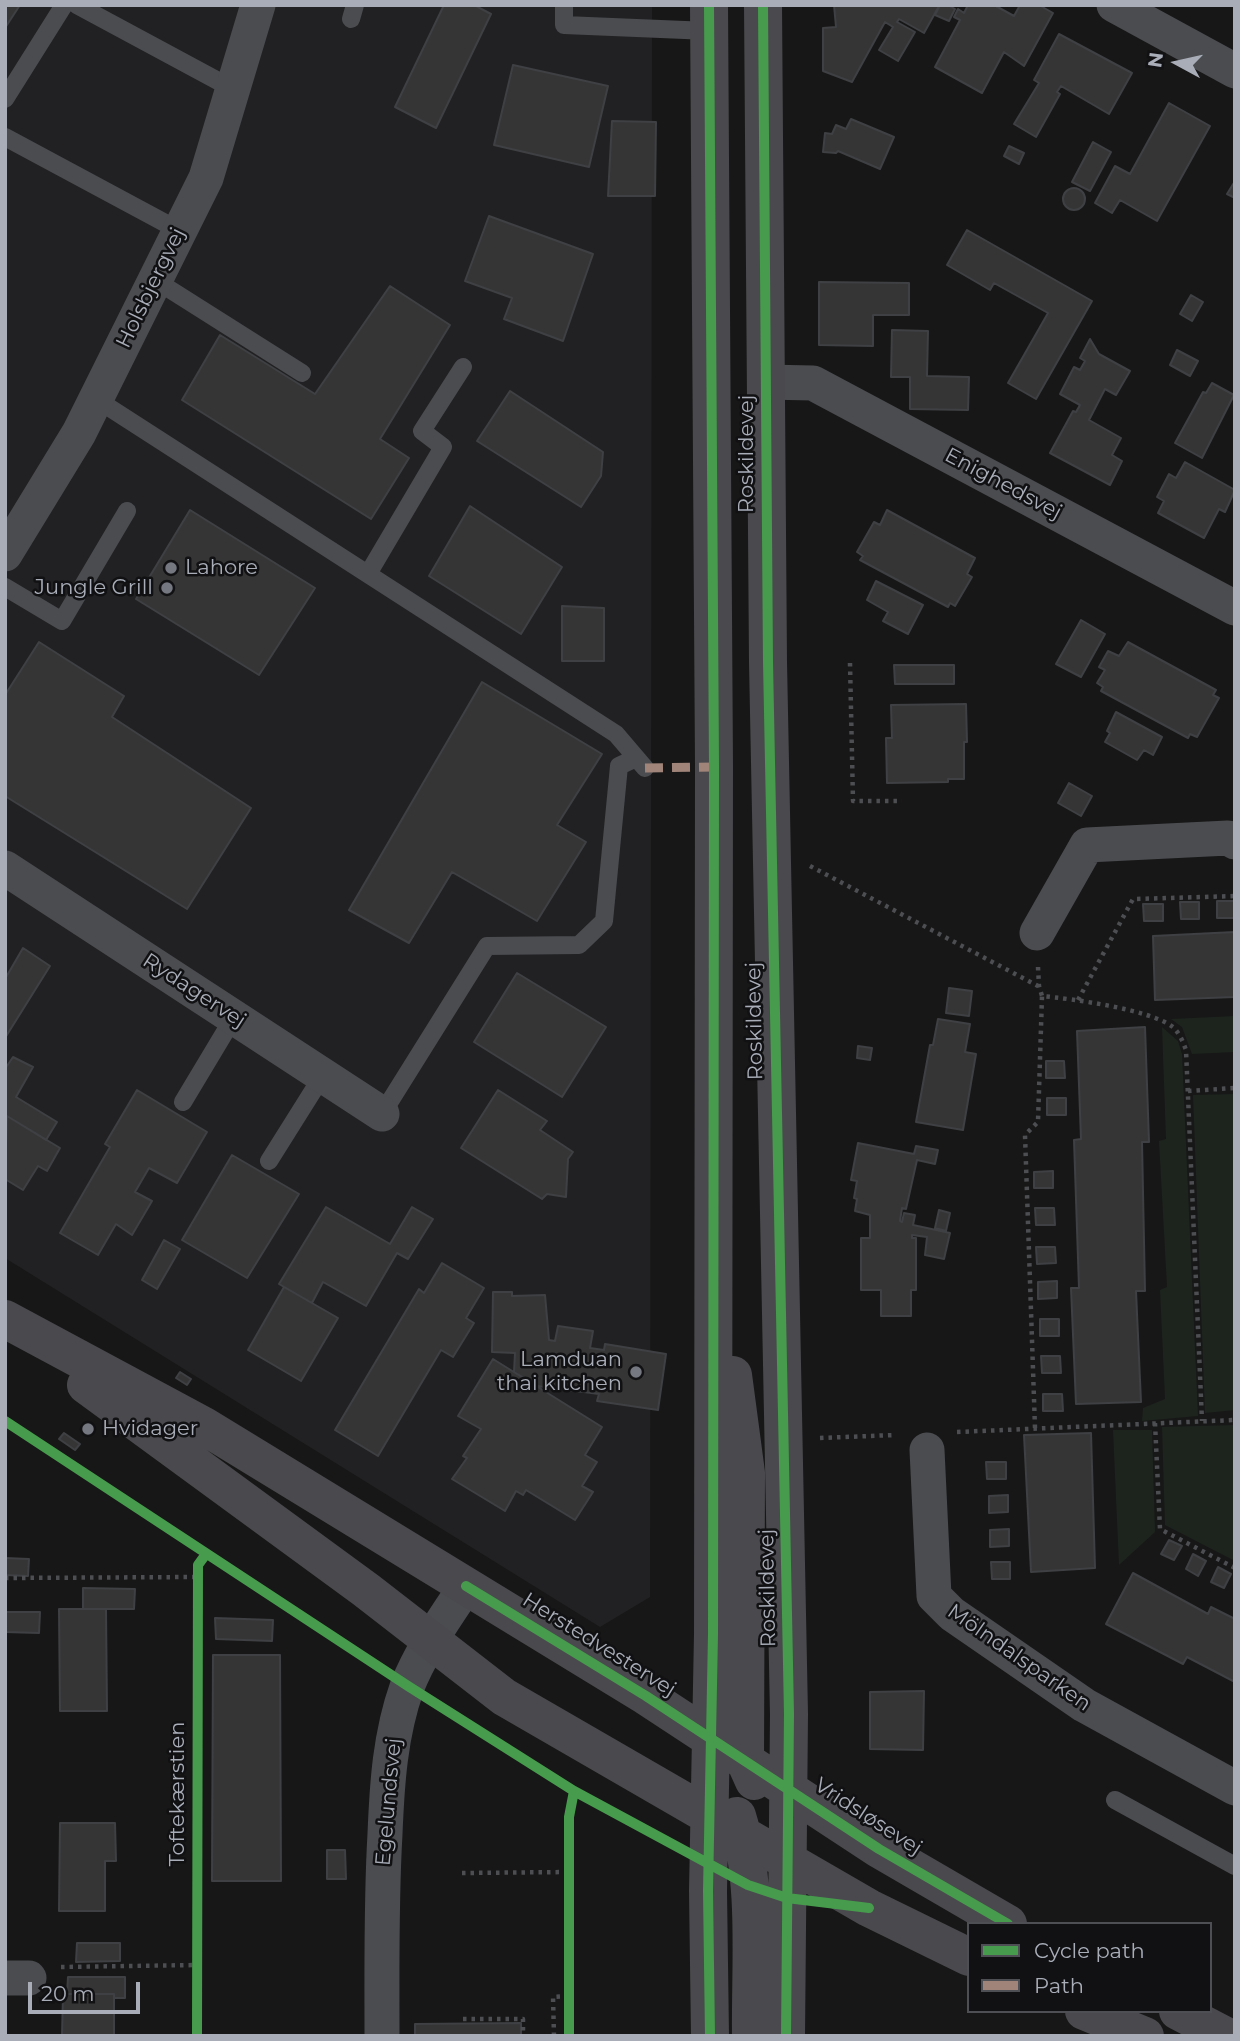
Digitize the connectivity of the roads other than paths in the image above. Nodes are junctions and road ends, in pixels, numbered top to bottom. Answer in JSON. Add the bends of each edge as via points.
{"nodes":[{"id":1,"x":64,"y":5,"type":"edge"},
{"id":2,"x":77,"y":5,"type":"edge"},
{"id":3,"x":258,"y":5,"type":"edge"},
{"id":4,"x":564,"y":5,"type":"edge"},
{"id":5,"x":763,"y":5,"type":"edge"},
{"id":6,"x":1114,"y":5,"type":"edge"},
{"id":7,"x":709,"y":18,"type":"edge"},
{"id":8,"x":1235,"y":71,"type":"edge"},
{"id":9,"x":233,"y":89,"type":"junction"},
{"id":10,"x":5,"y":99,"type":"edge"},
{"id":11,"x":5,"y":137,"type":"edge"},
{"id":12,"x":180,"y":231,"type":"junction"},
{"id":13,"x":155,"y":280,"type":"junction"},
{"id":14,"x":463,"y":367,"type":"dead end"},
{"id":15,"x":302,"y":373,"type":"dead end"},
{"id":16,"x":765,"y":382,"type":"junction"},
{"id":17,"x":96,"y":400,"type":"junction"},
{"id":18,"x":127,"y":511,"type":"dead end"},
{"id":19,"x":5,"y":554,"type":"edge"},
{"id":20,"x":368,"y":574,"type":"junction"},
{"id":21,"x":5,"y":587,"type":"edge"},
{"id":22,"x":1235,"y":608,"type":"edge"},
{"id":23,"x":1235,"y":842,"type":"edge"},
{"id":24,"x":5,"y":868,"type":"edge"},
{"id":25,"x":1037,"y":933,"type":"road end"},
{"id":26,"x":234,"y":1017,"type":"junction"},
{"id":27,"x":323,"y":1075,"type":"junction"},
{"id":28,"x":183,"y":1102,"type":"dead end"},
{"id":29,"x":383,"y":1114,"type":"joint"},
{"id":30,"x":269,"y":1161,"type":"dead end"},
{"id":31,"x":714,"y":1228,"type":"junction"},
{"id":32,"x":5,"y":1319,"type":"edge"},
{"id":33,"x":5,"y":1326,"type":"edge"},
{"id":34,"x":928,"y":1439,"type":"road end"},
{"id":35,"x":466,"y":1586,"type":"junction"},
{"id":36,"x":430,"y":1640,"type":"junction"},
{"id":37,"x":711,"y":1738,"type":"junction"},
{"id":38,"x":745,"y":1761,"type":"junction"},
{"id":39,"x":788,"y":1788,"type":"junction"},
{"id":40,"x":1235,"y":1788,"type":"edge"},
{"id":41,"x":1115,"y":1800,"type":"dead end"},
{"id":42,"x":710,"y":1816,"type":"junction"},
{"id":43,"x":743,"y":1835,"type":"junction"},
{"id":44,"x":787,"y":1860,"type":"junction"},
{"id":45,"x":1235,"y":1866,"type":"edge"},
{"id":46,"x":1005,"y":1922,"type":"edge"},
{"id":47,"x":967,"y":1957,"type":"edge"},
{"id":48,"x":1089,"y":2013,"type":"edge"},
{"id":49,"x":1182,"y":2013,"type":"edge"},
{"id":50,"x":382,"y":2036,"type":"edge"},
{"id":51,"x":710,"y":2036,"type":"edge"},
{"id":52,"x":751,"y":2036,"type":"edge"},
{"id":53,"x":786,"y":2036,"type":"edge"},
{"id":54,"x":1145,"y":2036,"type":"edge"},
{"id":55,"x":1227,"y":2036,"type":"edge"}],
"edges":[{"from":1,"to":10,"type":"lane"},
{"from":2,"to":9,"type":"lane"},
{"from":3,"to":9,"type":"street","name":"Holsbjergvej"},
{"from":4,"to":7,"type":"lane","via":[[564,25]]},
{"from":5,"to":16,"type":"main road","name":"Roskildevej"},
{"from":6,"to":8,"type":"street"},
{"from":7,"to":31,"type":"main road","name":"Roskildevej"},
{"from":9,"to":12,"type":"street","name":"Holsbjergvej","via":[[206,178]]},
{"from":11,"to":12,"type":"lane"},
{"from":12,"to":13,"type":"street","name":"Holsbjergvej"},
{"from":13,"to":15,"type":"lane"},
{"from":13,"to":17,"type":"street","name":"Holsbjergvej"},
{"from":14,"to":20,"type":"lane","via":[[422,431],[443,447]]},
{"from":16,"to":22,"type":"street","name":"Enighedsvej","via":[[813,383]]},
{"from":16,"to":39,"type":"main road","name":"Roskildevej"},
{"from":17,"to":19,"type":"street","name":"Holsbjergvej"},
{"from":17,"to":20,"type":"lane"},
{"from":18,"to":21,"type":"lane","via":[[62,621]]},
{"from":20,"to":29,"type":"lane","via":[[616,734],[640,763],[619,766],[604,921],[579,945],[487,946]]},
{"from":23,"to":25,"type":"street","via":[[1228,838],[1087,845]]},
{"from":24,"to":26,"type":"street","name":"Rydagervej"},
{"from":26,"to":27,"type":"street","name":"Rydagervej"},
{"from":26,"to":28,"type":"lane"},
{"from":27,"to":29,"type":"street","name":"Rydagervej"},
{"from":27,"to":30,"type":"lane"},
{"from":31,"to":37,"type":"main road","name":"Roskildevej"},
{"from":31,"to":38,"type":"main road","via":[[747,1473]]},
{"from":32,"to":35,"type":"main road","name":"Herstedvestervej","via":[[204,1426]]},
{"from":33,"to":36,"type":"main road"},
{"from":34,"to":40,"type":"street","name":"Mölndalsparken","via":[[934,1596],[952,1614],[1084,1705]]},
{"from":35,"to":36,"type":"street","name":"Egelundsvej"},
{"from":35,"to":37,"type":"main road","name":"Herstedvestervej"},
{"from":36,"to":42,"type":"main road","via":[[504,1697]]},
{"from":36,"to":50,"type":"street","name":"Egelundsvej","via":[[408,1686],[388,1766]]},
{"from":37,"to":38,"type":"main road","name":"Vridsløsevej"},
{"from":37,"to":42,"type":"main road","name":"Roskildevej"},
{"from":37,"to":43,"type":"main road"},
{"from":38,"to":39,"type":"main road","name":"Vridsløsevej"},
{"from":38,"to":44,"type":"main road"},
{"from":39,"to":44,"type":"main road","name":"Roskildevej"},
{"from":39,"to":46,"type":"main road","name":"Vridsløsevej","via":[[878,1849]]},
{"from":41,"to":45,"type":"lane"},
{"from":42,"to":43,"type":"main road"},
{"from":42,"to":51,"type":"main road","name":"Roskildevej"},
{"from":43,"to":44,"type":"main road"},
{"from":43,"to":52,"type":"main road","via":[[752,1917]]},
{"from":44,"to":47,"type":"main road"},
{"from":44,"to":53,"type":"main road","name":"Roskildevej"},
{"from":48,"to":54,"type":"main road"},
{"from":49,"to":55,"type":"main road"}]}
